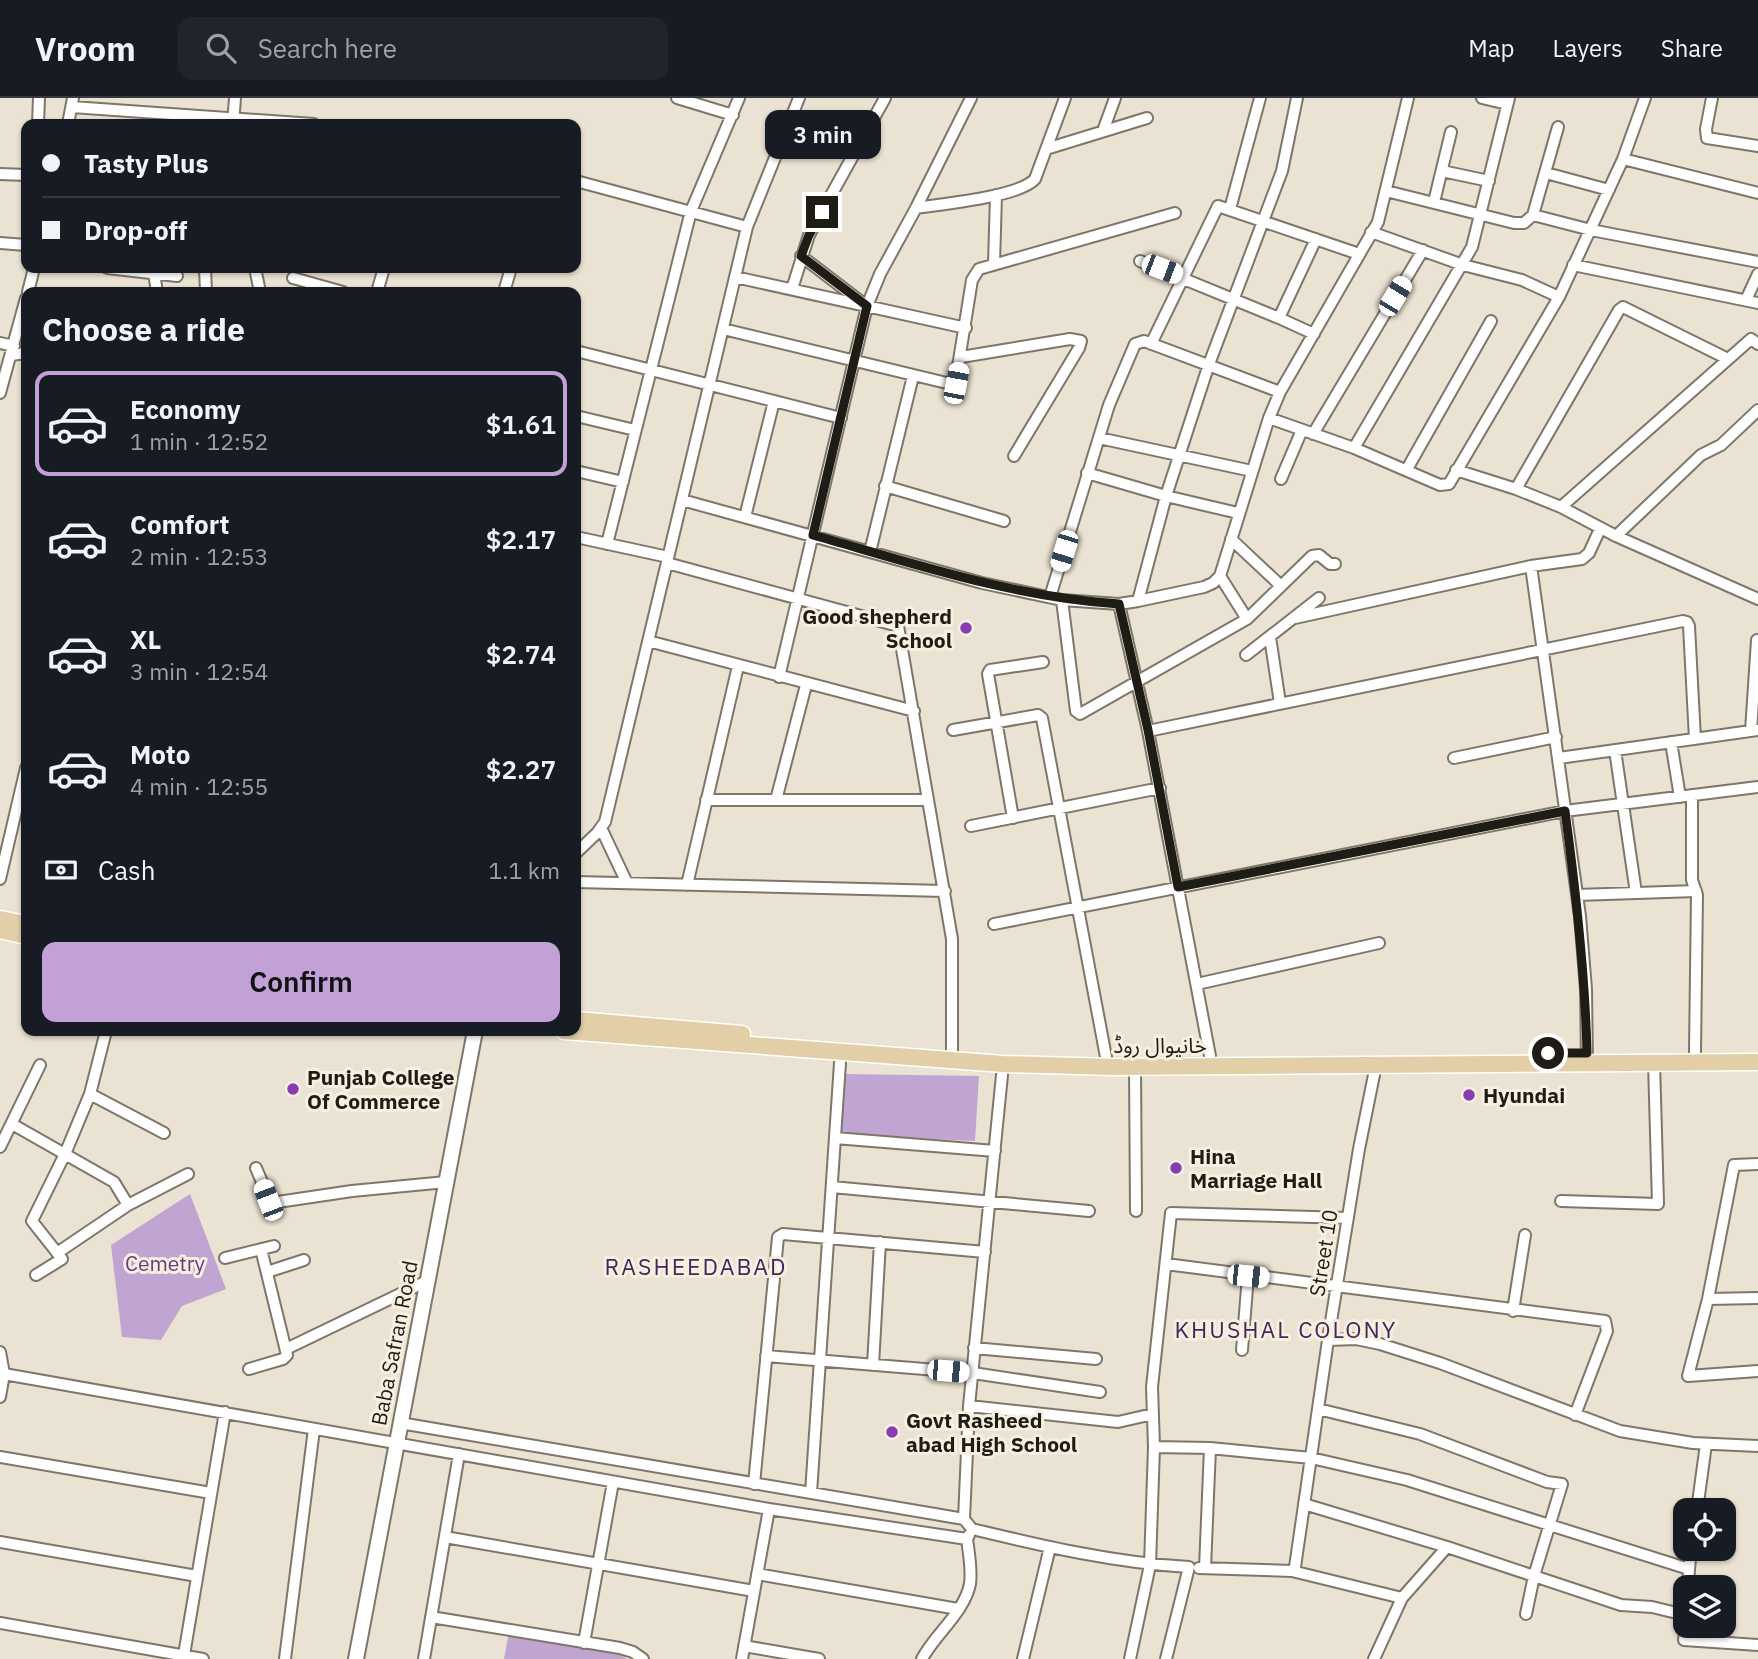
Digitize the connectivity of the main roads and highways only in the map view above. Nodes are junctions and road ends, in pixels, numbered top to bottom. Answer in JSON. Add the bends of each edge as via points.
{"nodes":[{"id":1,"x":0,"y":919,"type":"edge"},
{"id":2,"x":21,"y":923,"type":"edge"},
{"id":3,"x":0,"y":930,"type":"edge"},
{"id":4,"x":21,"y":935,"type":"edge"},
{"id":5,"x":581,"y":1020,"type":"edge"},
{"id":6,"x":581,"y":1032,"type":"edge"},
{"id":7,"x":474,"y":1036,"type":"dead end"},
{"id":8,"x":1758,"y":1051,"type":"edge"},
{"id":9,"x":1587,"y":1058,"type":"junction"},
{"id":10,"x":1758,"y":1062,"type":"edge"},
{"id":11,"x":356,"y":1659,"type":"edge"}],
"edges":[{"from":1,"to":2,"type":"main road"},
{"from":3,"to":4,"type":"main road"},
{"from":5,"to":9,"type":"main road","name":"خانیوال روڈ","via":[[951,1053]]},
{"from":6,"to":9,"type":"main road","name":"خانیوال روڈ","via":[[1003,1064],[1376,1065]]},
{"from":7,"to":11,"type":"main road","name":"Baba Safran Road"},
{"from":8,"to":9,"type":"main road","name":"خانیوال روڈ"},
{"from":9,"to":10,"type":"main road","name":"خانیوال روڈ"}]}
